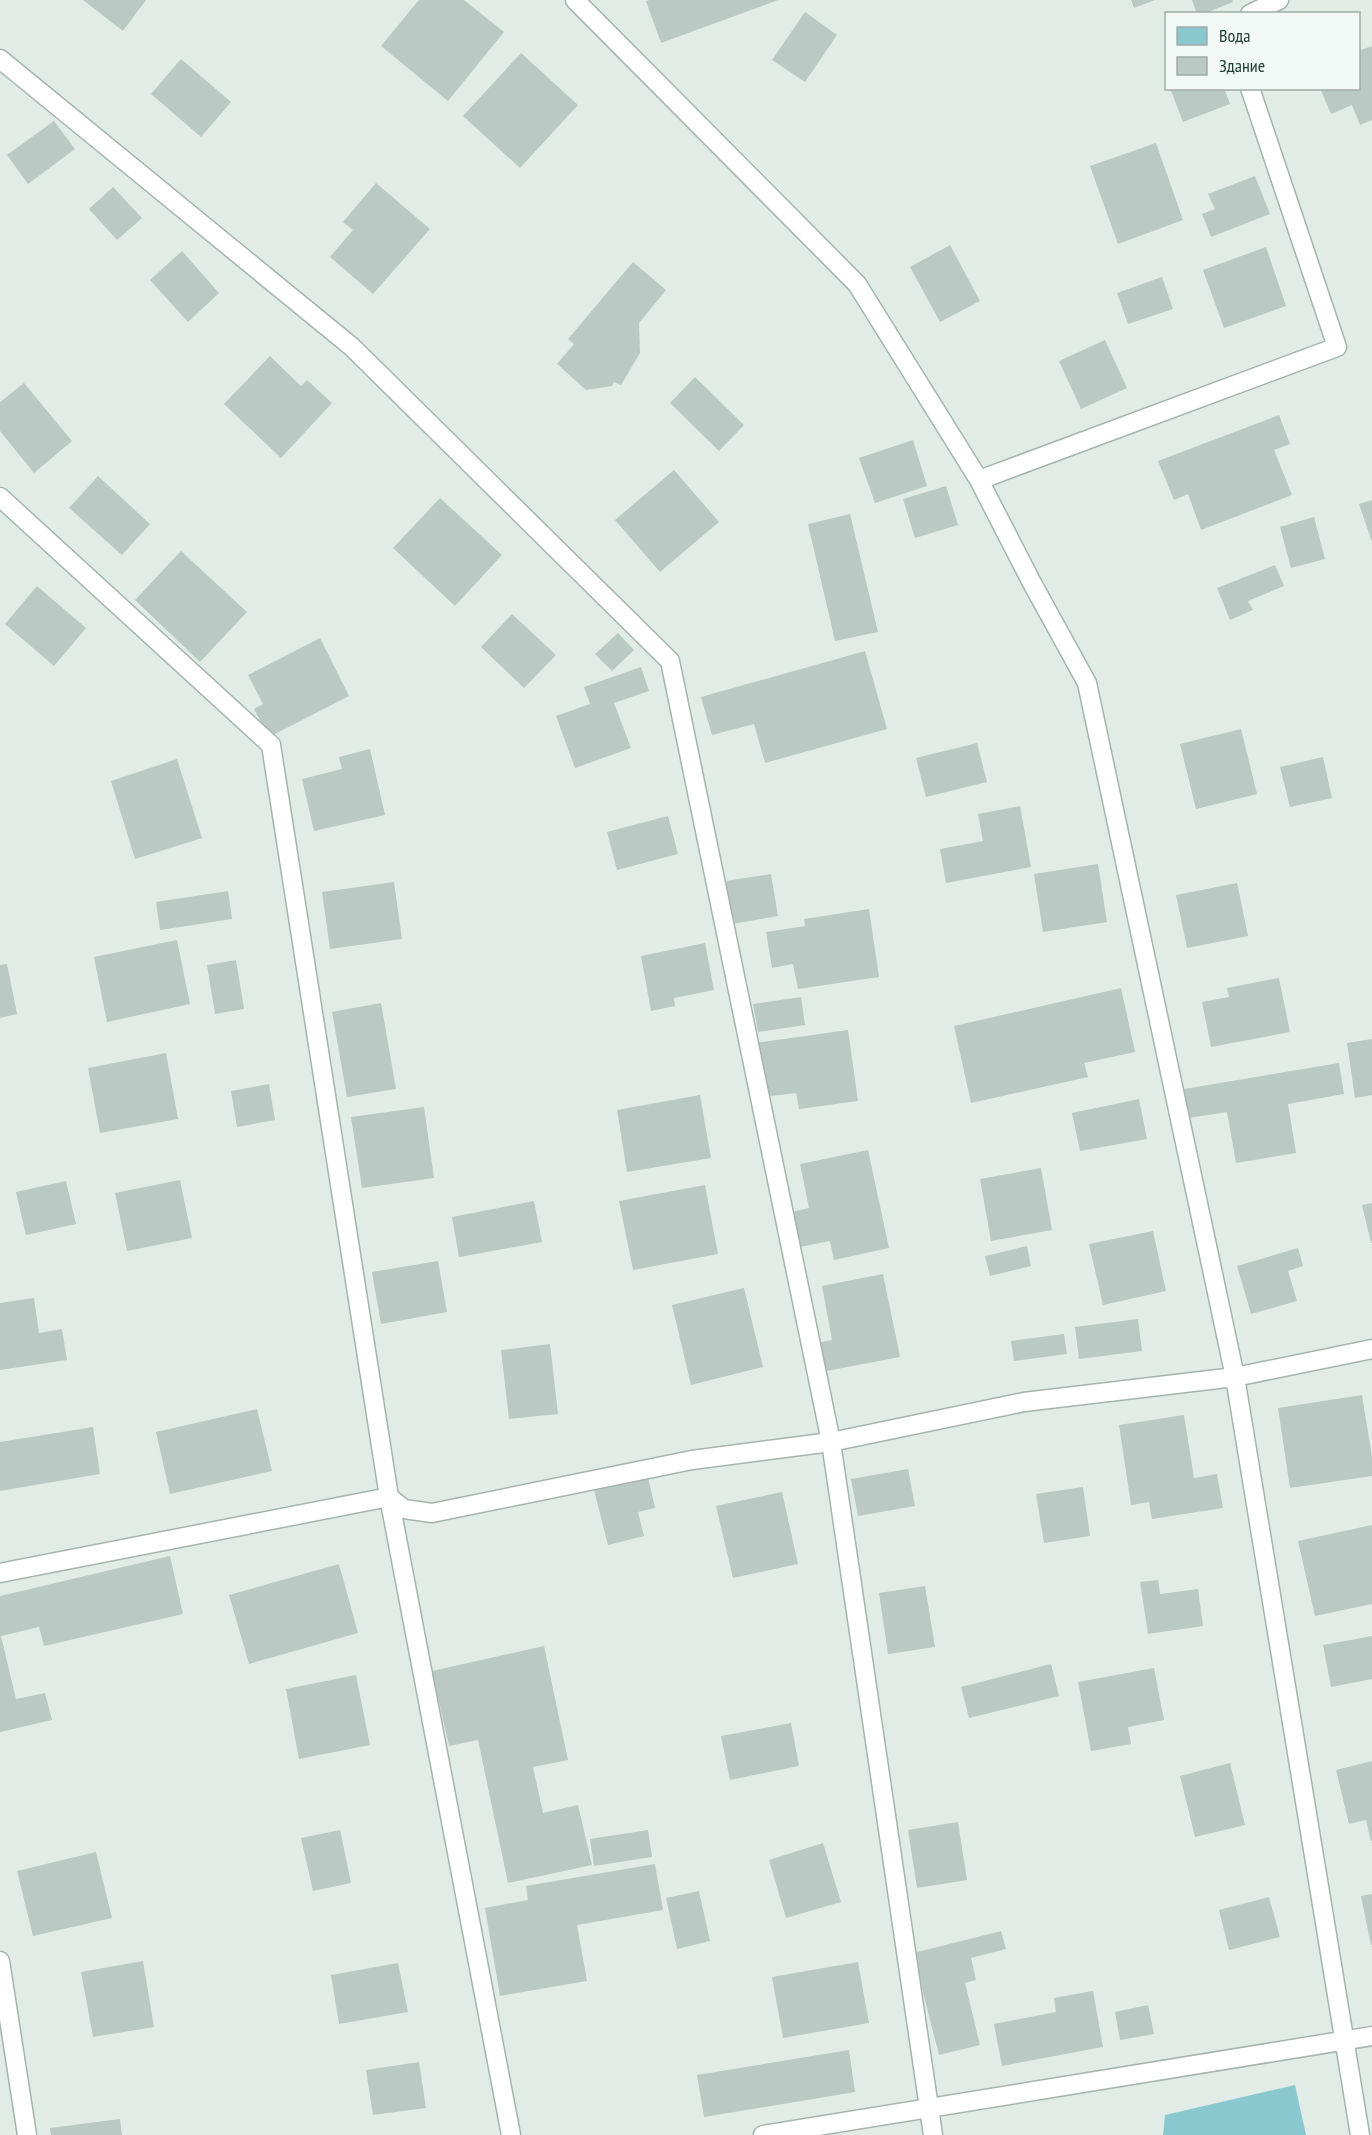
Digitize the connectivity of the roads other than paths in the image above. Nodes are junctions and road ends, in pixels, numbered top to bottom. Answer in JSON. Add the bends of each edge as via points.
{"nodes":[{"id":1,"x":575,"y":0,"type":"edge"},
{"id":2,"x":1279,"y":0,"type":"edge"},
{"id":3,"x":1254,"y":12,"type":"edge"},
{"id":4,"x":0,"y":59,"type":"edge"},
{"id":5,"x":1251,"y":90,"type":"edge"},
{"id":6,"x":979,"y":480,"type":"junction"},
{"id":7,"x":0,"y":497,"type":"edge"},
{"id":8,"x":1372,"y":1349,"type":"edge"},
{"id":9,"x":1235,"y":1377,"type":"junction"},
{"id":10,"x":831,"y":1442,"type":"junction"},
{"id":11,"x":389,"y":1497,"type":"junction"},
{"id":12,"x":0,"y":1573,"type":"edge"},
{"id":13,"x":0,"y":1961,"type":"edge"},
{"id":14,"x":1372,"y":2036,"type":"edge"},
{"id":15,"x":1345,"y":2041,"type":"junction"},
{"id":16,"x":930,"y":2108,"type":"junction"},
{"id":17,"x":27,"y":2135,"type":"edge"},
{"id":18,"x":511,"y":2135,"type":"edge"},
{"id":19,"x":763,"y":2135,"type":"edge"},
{"id":20,"x":933,"y":2135,"type":"edge"},
{"id":21,"x":1360,"y":2135,"type":"edge"}],
"edges":[{"from":1,"to":6,"type":"lane","via":[[857,284]]},
{"from":2,"to":3,"type":"lane"},
{"from":4,"to":10,"type":"lane","via":[[352,347],[670,661]]},
{"from":5,"to":6,"type":"lane","via":[[1336,347]]},
{"from":6,"to":9,"type":"lane","via":[[1087,683]]},
{"from":7,"to":11,"type":"lane","via":[[271,745]]},
{"from":8,"to":9,"type":"lane"},
{"from":9,"to":10,"type":"lane","via":[[1024,1402]]},
{"from":9,"to":15,"type":"lane"},
{"from":10,"to":11,"type":"lane","via":[[692,1460],[432,1514],[404,1509]]},
{"from":10,"to":16,"type":"lane"},
{"from":11,"to":12,"type":"lane"},
{"from":11,"to":18,"type":"lane"},
{"from":13,"to":17,"type":"lane"},
{"from":14,"to":15,"type":"lane"},
{"from":15,"to":16,"type":"lane"},
{"from":15,"to":21,"type":"lane"},
{"from":16,"to":19,"type":"lane"},
{"from":16,"to":20,"type":"lane"}]}
